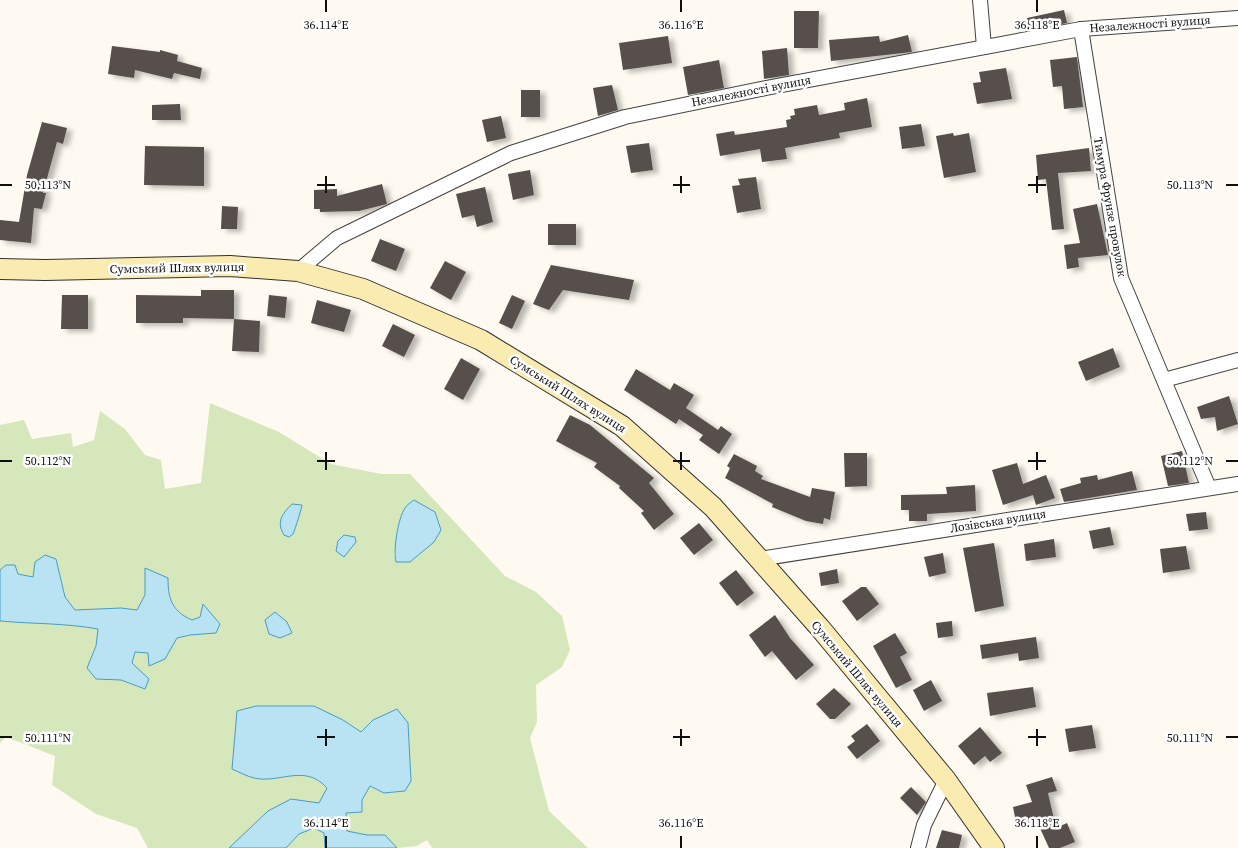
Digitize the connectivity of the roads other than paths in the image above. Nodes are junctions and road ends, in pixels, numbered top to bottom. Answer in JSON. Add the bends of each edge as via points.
{"nodes":[{"id":1,"x":980,"y":0,"type":"edge"},
{"id":2,"x":1238,"y":18,"type":"edge"},
{"id":3,"x":1081,"y":29,"type":"junction"},
{"id":4,"x":984,"y":47,"type":"junction"},
{"id":5,"x":0,"y":269,"type":"edge"},
{"id":6,"x":298,"y":271,"type":"junction"},
{"id":7,"x":1238,"y":360,"type":"edge"},
{"id":8,"x":1164,"y":380,"type":"junction"},
{"id":9,"x":1238,"y":484,"type":"edge"},
{"id":10,"x":1209,"y":488,"type":"junction"},
{"id":11,"x":759,"y":559,"type":"junction"},
{"id":12,"x":946,"y":780,"type":"junction"},
{"id":13,"x":918,"y":848,"type":"edge"},
{"id":14,"x":994,"y":848,"type":"edge"}],
"edges":[{"from":1,"to":4,"type":"street"},
{"from":2,"to":3,"type":"street","name":"Незалежності вулиця"},
{"from":3,"to":4,"type":"street","name":"Незалежності вулиця"},
{"from":3,"to":8,"type":"street","name":"Тимура Фрунзе провулок","via":[[1122,278]]},
{"from":4,"to":6,"type":"street","name":"Незалежності вулиця","via":[[626,117],[511,152],[337,238]]},
{"from":5,"to":6,"type":"main road","name":"Сумський Шлях вулиця","via":[[230,266]]},
{"from":6,"to":11,"type":"main road","name":"Сумський Шлях вулиця","via":[[364,288],[481,340],[622,426],[713,507]]},
{"from":7,"to":8,"type":"street"},
{"from":8,"to":10,"type":"street","name":"Тимура Фрунзе провулок"},
{"from":9,"to":10,"type":"street","name":"Лозівська вулиця"},
{"from":10,"to":11,"type":"street","name":"Лозівська вулиця"},
{"from":11,"to":12,"type":"main road","name":"Сумський Шлях вулиця"},
{"from":12,"to":13,"type":"street","via":[[924,825]]},
{"from":12,"to":14,"type":"main road","name":"Сумський Шлях вулиця"}]}
